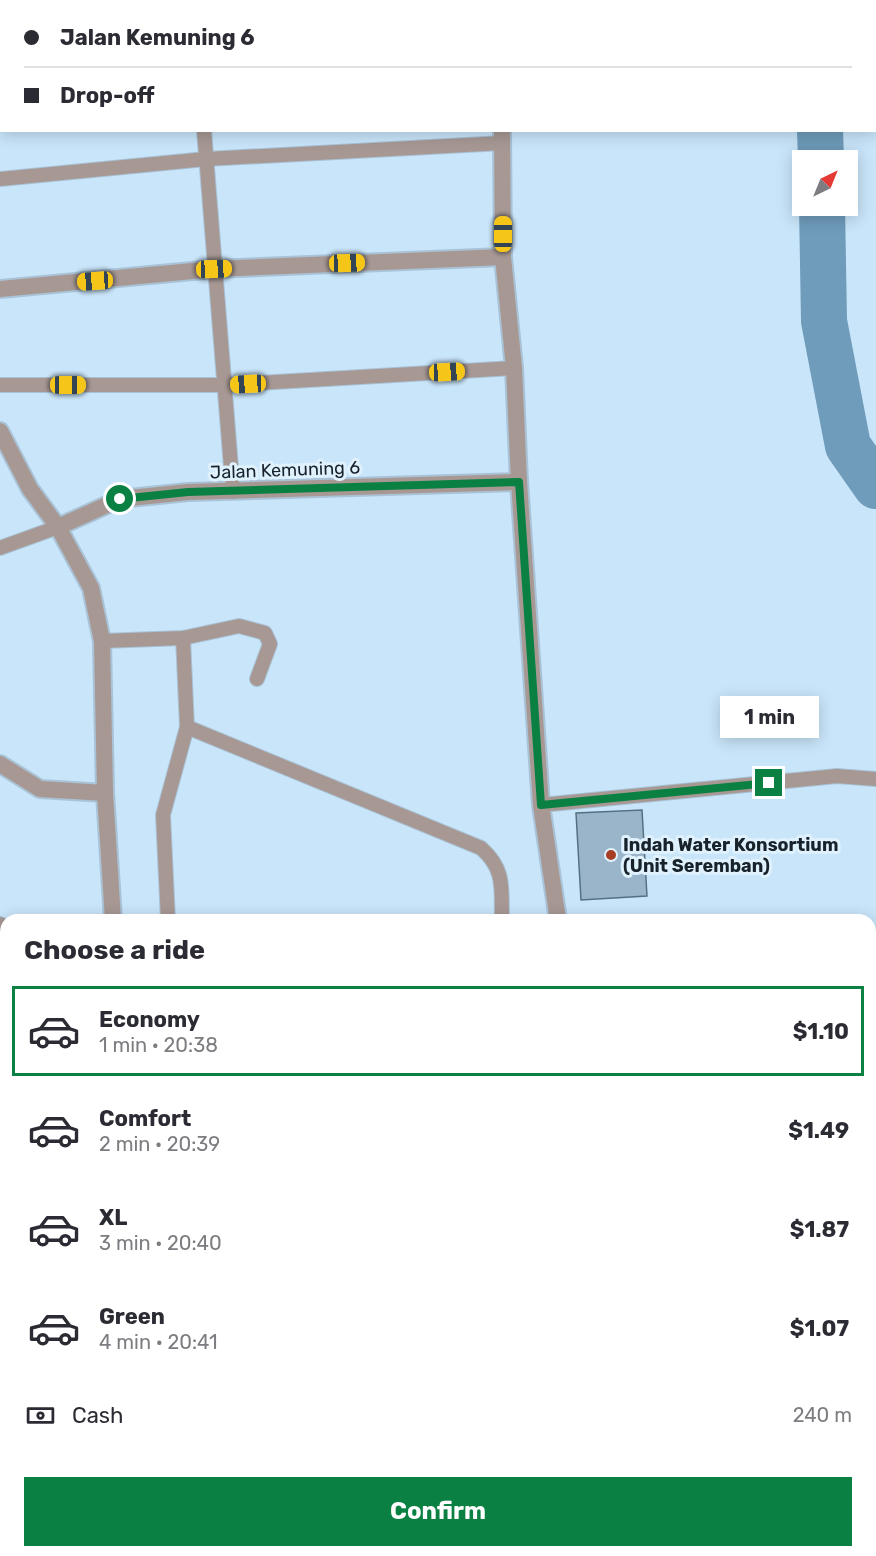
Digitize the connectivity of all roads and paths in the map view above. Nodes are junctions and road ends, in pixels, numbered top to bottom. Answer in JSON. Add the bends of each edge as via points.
{"nodes":[{"id":1,"x":204,"y":132,"type":"edge"},
{"id":2,"x":502,"y":137,"type":"edge"},
{"id":3,"x":206,"y":159,"type":"junction"},
{"id":4,"x":0,"y":179,"type":"edge"},
{"id":5,"x":503,"y":257,"type":"junction"},
{"id":6,"x":214,"y":269,"type":"junction"},
{"id":7,"x":0,"y":289,"type":"edge"},
{"id":8,"x":514,"y":368,"type":"junction"},
{"id":9,"x":0,"y":385,"type":"edge"},
{"id":10,"x":226,"y":385,"type":"junction"},
{"id":11,"x":0,"y":431,"type":"edge"},
{"id":12,"x":519,"y":482,"type":"junction"},
{"id":13,"x":233,"y":492,"type":"junction"},
{"id":14,"x":58,"y":527,"type":"junction"},
{"id":15,"x":0,"y":548,"type":"edge"},
{"id":16,"x":183,"y":638,"type":"junction"},
{"id":17,"x":102,"y":641,"type":"junction"},
{"id":18,"x":256,"y":679,"type":"dead end"},
{"id":19,"x":187,"y":727,"type":"junction"},
{"id":20,"x":0,"y":764,"type":"edge"},
{"id":21,"x":876,"y":779,"type":"edge"},
{"id":22,"x":105,"y":793,"type":"junction"},
{"id":23,"x":541,"y":805,"type":"junction"},
{"id":24,"x":113,"y":914,"type":"edge"},
{"id":25,"x":168,"y":914,"type":"edge"},
{"id":26,"x":502,"y":914,"type":"edge"},
{"id":27,"x":557,"y":914,"type":"edge"}],
"edges":[{"from":1,"to":3,"type":"lane"},
{"from":2,"to":3,"type":"lane"},
{"from":2,"to":5,"type":"street"},
{"from":3,"to":4,"type":"lane"},
{"from":3,"to":6,"type":"lane"},
{"from":5,"to":6,"type":"street"},
{"from":5,"to":8,"type":"street"},
{"from":6,"to":7,"type":"street"},
{"from":6,"to":10,"type":"lane"},
{"from":8,"to":10,"type":"lane"},
{"from":8,"to":12,"type":"street"},
{"from":9,"to":10,"type":"lane"},
{"from":10,"to":13,"type":"lane"},
{"from":11,"to":14,"type":"street","via":[[30,489]]},
{"from":12,"to":13,"type":"street","name":"Jalan Kemuning 6"},
{"from":12,"to":23,"type":"street"},
{"from":13,"to":14,"type":"street","name":"Jalan Kemuning 6","via":[[120,499]]},
{"from":14,"to":15,"type":"lane"},
{"from":14,"to":17,"type":"street","via":[[91,588]]},
{"from":16,"to":17,"type":"lane"},
{"from":16,"to":18,"type":"lane","via":[[239,626],[265,633],[270,644]]},
{"from":16,"to":19,"type":"lane"},
{"from":17,"to":22,"type":"street"},
{"from":19,"to":25,"type":"lane","via":[[163,815]]},
{"from":19,"to":26,"type":"lane","via":[[481,848],[493,859],[501,875]]},
{"from":20,"to":22,"type":"street","via":[[40,789]]},
{"from":21,"to":23,"type":"lane","via":[[837,776]]},
{"from":22,"to":24,"type":"street"},
{"from":23,"to":27,"type":"street"}]}
